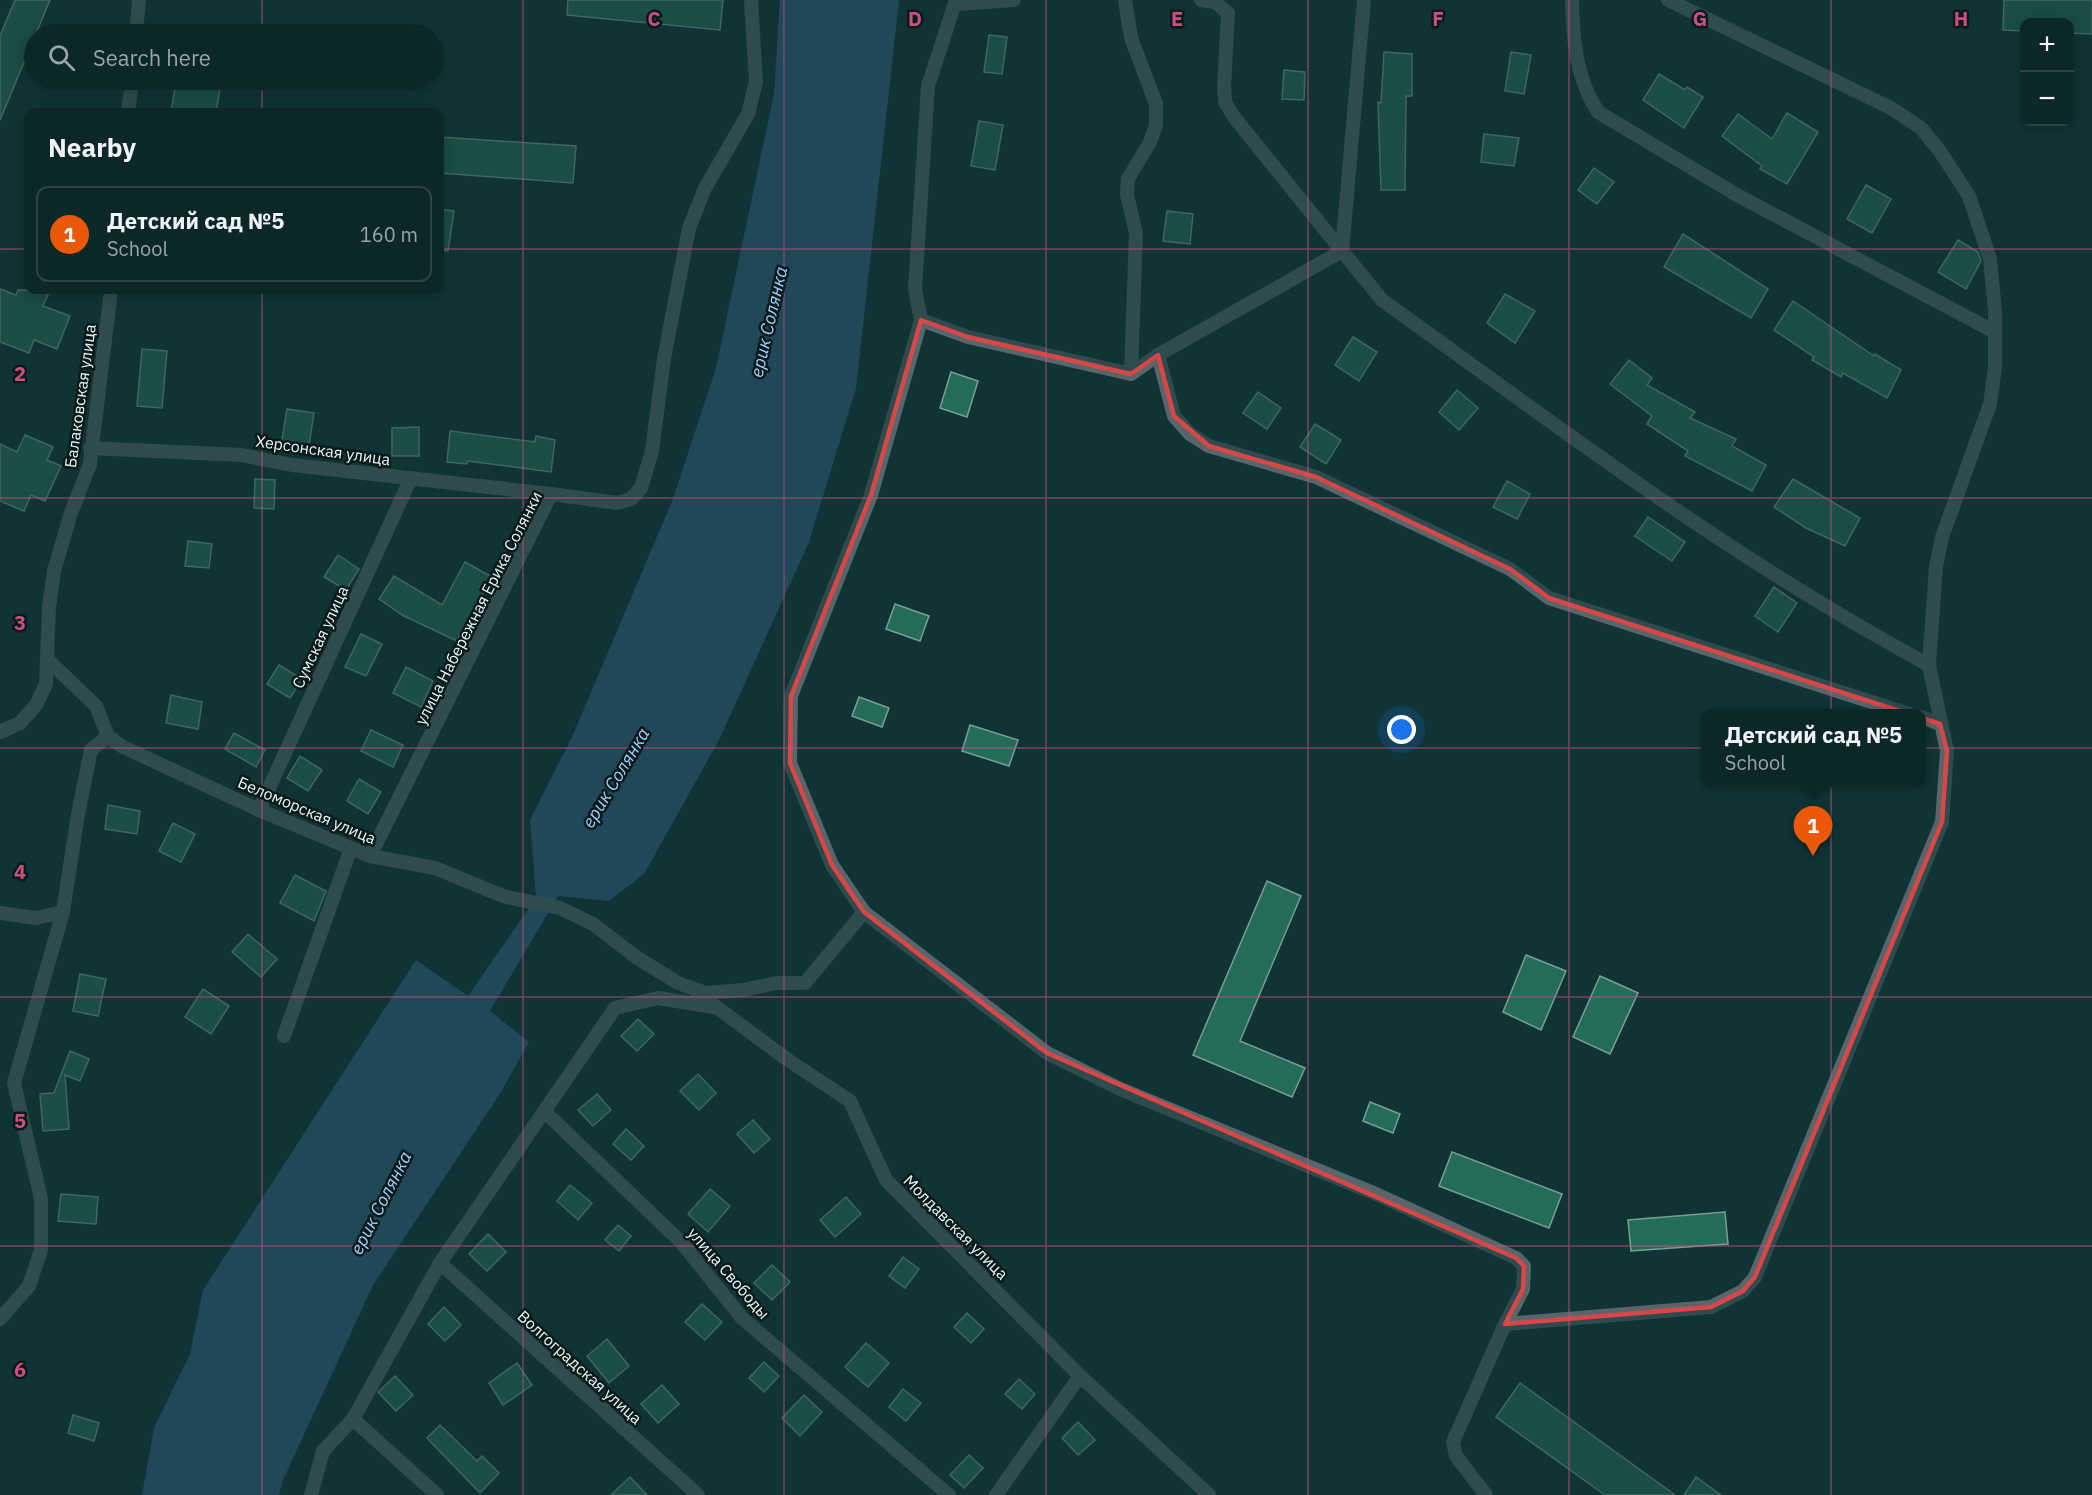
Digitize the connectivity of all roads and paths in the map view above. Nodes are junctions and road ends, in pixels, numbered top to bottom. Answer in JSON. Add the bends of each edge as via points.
{"nodes":[{"id":1,"x":139,"y":0,"type":"edge"},
{"id":2,"x":751,"y":0,"type":"edge"},
{"id":3,"x":1014,"y":0,"type":"edge"},
{"id":4,"x":1125,"y":0,"type":"edge"},
{"id":5,"x":1201,"y":0,"type":"edge"},
{"id":6,"x":1364,"y":0,"type":"edge"},
{"id":7,"x":1572,"y":0,"type":"edge"},
{"id":8,"x":1668,"y":0,"type":"edge"},
{"id":9,"x":956,"y":2,"type":"edge"},
{"id":10,"x":137,"y":24,"type":"edge"},
{"id":11,"x":131,"y":90,"type":"edge"},
{"id":12,"x":128,"y":108,"type":"edge"},
{"id":13,"x":1342,"y":251,"type":"junction"},
{"id":14,"x":110,"y":294,"type":"edge"},
{"id":15,"x":921,"y":320,"type":"junction"},
{"id":16,"x":1994,"y":331,"type":"junction"},
{"id":17,"x":1158,"y":355,"type":"junction"},
{"id":18,"x":1131,"y":374,"type":"junction"},
{"id":19,"x":90,"y":448,"type":"junction"},
{"id":20,"x":411,"y":478,"type":"junction"},
{"id":21,"x":551,"y":494,"type":"junction"},
{"id":22,"x":48,"y":660,"type":"junction"},
{"id":23,"x":1929,"y":665,"type":"junction"},
{"id":24,"x":1894,"y":709,"type":"edge"},
{"id":25,"x":1926,"y":719,"type":"edge"},
{"id":26,"x":1940,"y":723,"type":"junction"},
{"id":27,"x":0,"y":732,"type":"edge"},
{"id":28,"x":108,"y":736,"type":"junction"},
{"id":29,"x":259,"y":810,"type":"junction"},
{"id":30,"x":351,"y":848,"type":"junction"},
{"id":31,"x":370,"y":856,"type":"junction"},
{"id":32,"x":63,"y":912,"type":"junction"},
{"id":33,"x":864,"y":912,"type":"junction"},
{"id":34,"x":0,"y":913,"type":"edge"},
{"id":35,"x":689,"y":987,"type":"junction"},
{"id":36,"x":717,"y":1007,"type":"junction"},
{"id":37,"x":284,"y":1036,"type":"dead end"},
{"id":38,"x":545,"y":1112,"type":"junction"},
{"id":39,"x":440,"y":1263,"type":"junction"},
{"id":40,"x":0,"y":1319,"type":"edge"},
{"id":41,"x":1505,"y":1324,"type":"junction"},
{"id":42,"x":1080,"y":1376,"type":"junction"},
{"id":43,"x":353,"y":1419,"type":"junction"},
{"id":44,"x":311,"y":1495,"type":"edge"},
{"id":45,"x":437,"y":1495,"type":"edge"},
{"id":46,"x":698,"y":1495,"type":"edge"},
{"id":47,"x":949,"y":1495,"type":"edge"},
{"id":48,"x":996,"y":1495,"type":"edge"},
{"id":49,"x":1209,"y":1495,"type":"edge"},
{"id":50,"x":1486,"y":1495,"type":"edge"}],
"edges":[{"from":1,"to":10,"type":"street"},
{"from":2,"to":21,"type":"street","name":"улица Набережная Ерика Солянки","via":[[756,82],[748,114],[705,188],[689,228],[664,360],[652,451],[641,488],[631,499],[617,503]]},
{"from":3,"to":9,"type":"street"},
{"from":4,"to":18,"type":"street","via":[[1131,38],[1156,104],[1156,125],[1150,142],[1128,179],[1127,195],[1136,233]]},
{"from":5,"to":13,"type":"street","via":[[1215,2],[1228,13],[1225,102]]},
{"from":6,"to":13,"type":"street"},
{"from":7,"to":16,"type":"street","via":[[1580,74],[1587,96],[1598,112],[1737,195]]},
{"from":8,"to":16,"type":"street","via":[[1846,84],[1921,128],[1969,196],[1990,260]]},
{"from":9,"to":15,"type":"street","via":[[928,86],[915,289]]},
{"from":11,"to":12,"type":"street"},
{"from":13,"to":17,"type":"street"},
{"from":13,"to":23,"type":"street","via":[[1382,300],[1700,529],[1864,631]]},
{"from":14,"to":19,"type":"street","name":"Балаковская улица"},
{"from":15,"to":18,"type":"street","via":[[968,336]]},
{"from":15,"to":33,"type":"street","via":[[871,495],[791,696],[790,763],[832,865]]},
{"from":16,"to":23,"type":"street","via":[[1995,368],[1990,404],[1942,537],[1936,567]]},
{"from":17,"to":18,"type":"street"},
{"from":17,"to":24,"type":"street","via":[[1174,416],[1190,434],[1209,446],[1316,477],[1510,569],[1549,597]]},
{"from":19,"to":20,"type":"street","name":"Херсонская улица","via":[[241,454],[292,465]]},
{"from":19,"to":22,"type":"street","name":"Балаковская улица","via":[[90,464],[54,571]]},
{"from":20,"to":21,"type":"street","name":"Херсонская улица"},
{"from":20,"to":29,"type":"street","name":"Сумская улица"},
{"from":21,"to":31,"type":"street","name":"улица Набережная Ерика Солянки"},
{"from":22,"to":27,"type":"street","name":"Балаковская улица","via":[[46,684],[36,705],[20,723]]},
{"from":22,"to":28,"type":"street","via":[[96,706]]},
{"from":23,"to":26,"type":"street"},
{"from":25,"to":26,"type":"street"},
{"from":26,"to":41,"type":"street","via":[[1947,751],[1942,822],[1755,1277],[1743,1292],[1711,1307]]},
{"from":28,"to":29,"type":"street","name":"Беломорская улица","via":[[121,746]]},
{"from":28,"to":32,"type":"street","via":[[91,750]]},
{"from":29,"to":30,"type":"street","name":"Беломорская улица"},
{"from":30,"to":31,"type":"street","name":"Беломорская улица"},
{"from":30,"to":37,"type":"street"},
{"from":31,"to":35,"type":"street","name":"Беломорская улица","via":[[435,868],[503,896],[560,908],[593,924],[636,957]]},
{"from":32,"to":34,"type":"street","via":[[36,918]]},
{"from":32,"to":40,"type":"street","via":[[14,1083],[41,1199],[41,1250],[28,1286]]},
{"from":33,"to":35,"type":"street","name":"Беломорская улица","via":[[805,983],[706,993]]},
{"from":33,"to":41,"type":"street","via":[[1047,1053],[1120,1089],[1356,1185],[1516,1258],[1524,1266],[1523,1289]]},
{"from":35,"to":36,"type":"street","name":"Молдавская улица"},
{"from":36,"to":38,"type":"street","via":[[658,998],[615,1008]]},
{"from":36,"to":42,"type":"street","name":"Молдавская улица","via":[[850,1101],[886,1180]]},
{"from":38,"to":39,"type":"street"},
{"from":38,"to":47,"type":"street","name":"улица Свободы","via":[[681,1242],[742,1318]]},
{"from":39,"to":43,"type":"street"},
{"from":39,"to":46,"type":"street","name":"Волгоградская улица"},
{"from":41,"to":50,"type":"street","via":[[1453,1442],[1456,1456]]},
{"from":42,"to":48,"type":"street"},
{"from":42,"to":49,"type":"street","name":"Молдавская улица"},
{"from":43,"to":44,"type":"street","via":[[322,1451]]},
{"from":43,"to":45,"type":"street"}]}
